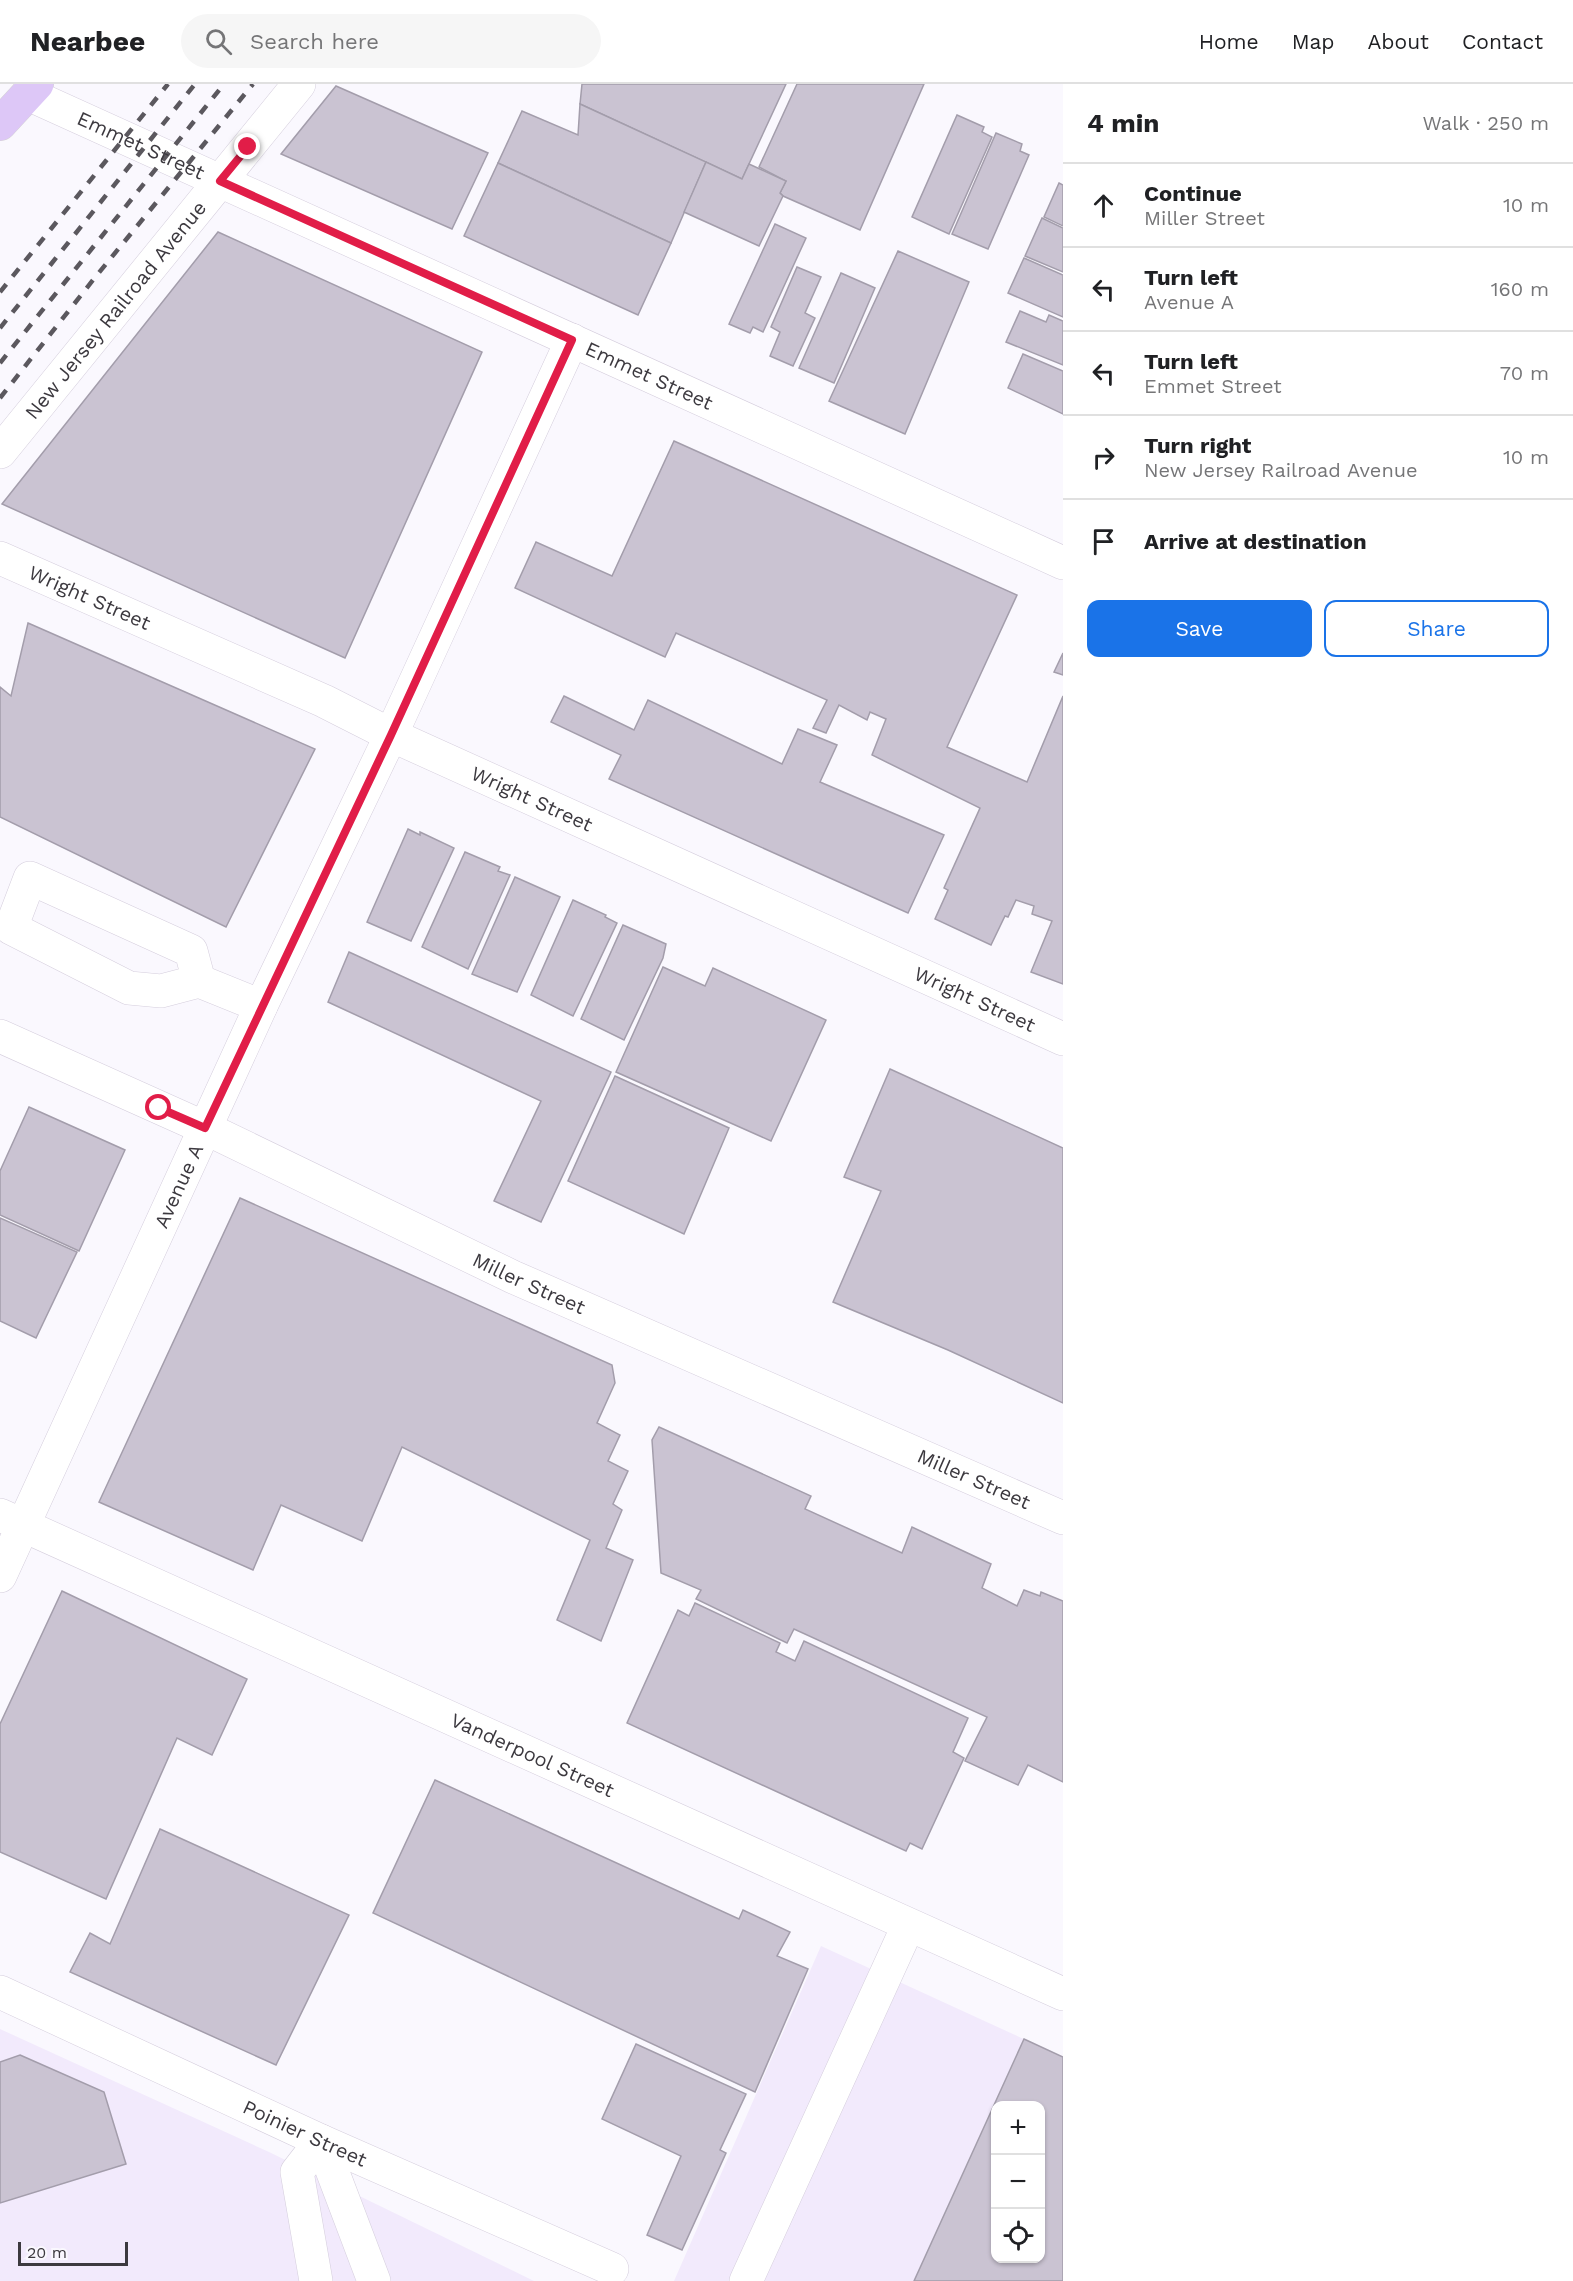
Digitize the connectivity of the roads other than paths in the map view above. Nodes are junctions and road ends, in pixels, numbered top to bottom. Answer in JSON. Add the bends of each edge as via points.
{"nodes":[{"id":1,"x":299,"y":84,"type":"edge"},
{"id":2,"x":24,"y":87,"type":"edge"},
{"id":3,"x":0,"y":124,"type":"edge"},
{"id":4,"x":220,"y":181,"type":"junction"},
{"id":5,"x":572,"y":340,"type":"junction"},
{"id":6,"x":0,"y":452,"type":"edge"},
{"id":7,"x":0,"y":558,"type":"edge"},
{"id":8,"x":1063,"y":563,"type":"edge"},
{"id":9,"x":391,"y":735,"type":"junction"},
{"id":10,"x":199,"y":981,"type":"junction"},
{"id":11,"x":261,"y":1006,"type":"junction"},
{"id":12,"x":0,"y":1036,"type":"edge"},
{"id":13,"x":1063,"y":1039,"type":"edge"},
{"id":14,"x":205,"y":1128,"type":"junction"},
{"id":15,"x":1063,"y":1518,"type":"edge"},
{"id":16,"x":12,"y":1520,"type":"edge"},
{"id":17,"x":0,"y":1576,"type":"edge"},
{"id":18,"x":908,"y":1926,"type":"junction"},
{"id":19,"x":0,"y":1992,"type":"edge"},
{"id":20,"x":1063,"y":1994,"type":"edge"},
{"id":21,"x":321,"y":2141,"type":"junction"},
{"id":22,"x":612,"y":2269,"type":"dead end"},
{"id":23,"x":316,"y":2281,"type":"edge"},
{"id":24,"x":374,"y":2281,"type":"edge"},
{"id":25,"x":747,"y":2281,"type":"edge"}],
"edges":[{"from":1,"to":4,"type":"street","name":"New Jersey Railroad Avenue"},
{"from":2,"to":3,"type":"main road"},
{"from":2,"to":4,"type":"street","name":"Emmet Street"},
{"from":4,"to":5,"type":"street","name":"Emmet Street"},
{"from":4,"to":6,"type":"street","name":"New Jersey Railroad Avenue"},
{"from":5,"to":8,"type":"street","name":"Emmet Street"},
{"from":5,"to":9,"type":"street","name":"Avenue A"},
{"from":7,"to":9,"type":"street","name":"Wright Street","via":[[324,701]]},
{"from":9,"to":11,"type":"street","name":"Avenue A"},
{"from":9,"to":13,"type":"street","name":"Wright Street"},
{"from":10,"to":10,"type":"street","via":[[161,991],[129,988],[11,928],[30,878],[191,951]]},
{"from":10,"to":11,"type":"street"},
{"from":11,"to":14,"type":"street","name":"Avenue A"},
{"from":12,"to":14,"type":"street","name":"Miller Street"},
{"from":14,"to":15,"type":"street","name":"Miller Street","via":[[513,1277]]},
{"from":14,"to":16,"type":"street","name":"Avenue A"},
{"from":16,"to":17,"type":"street","name":"Avenue A"},
{"from":16,"to":18,"type":"street","name":"Vanderpool Street"},
{"from":18,"to":20,"type":"street","name":"Vanderpool Street"},
{"from":18,"to":25,"type":"street"},
{"from":19,"to":21,"type":"street","name":"Poinier Street"},
{"from":21,"to":22,"type":"street","name":"Poinier Street"},
{"from":21,"to":23,"type":"street","via":[[297,2172]]},
{"from":21,"to":24,"type":"street"}]}
